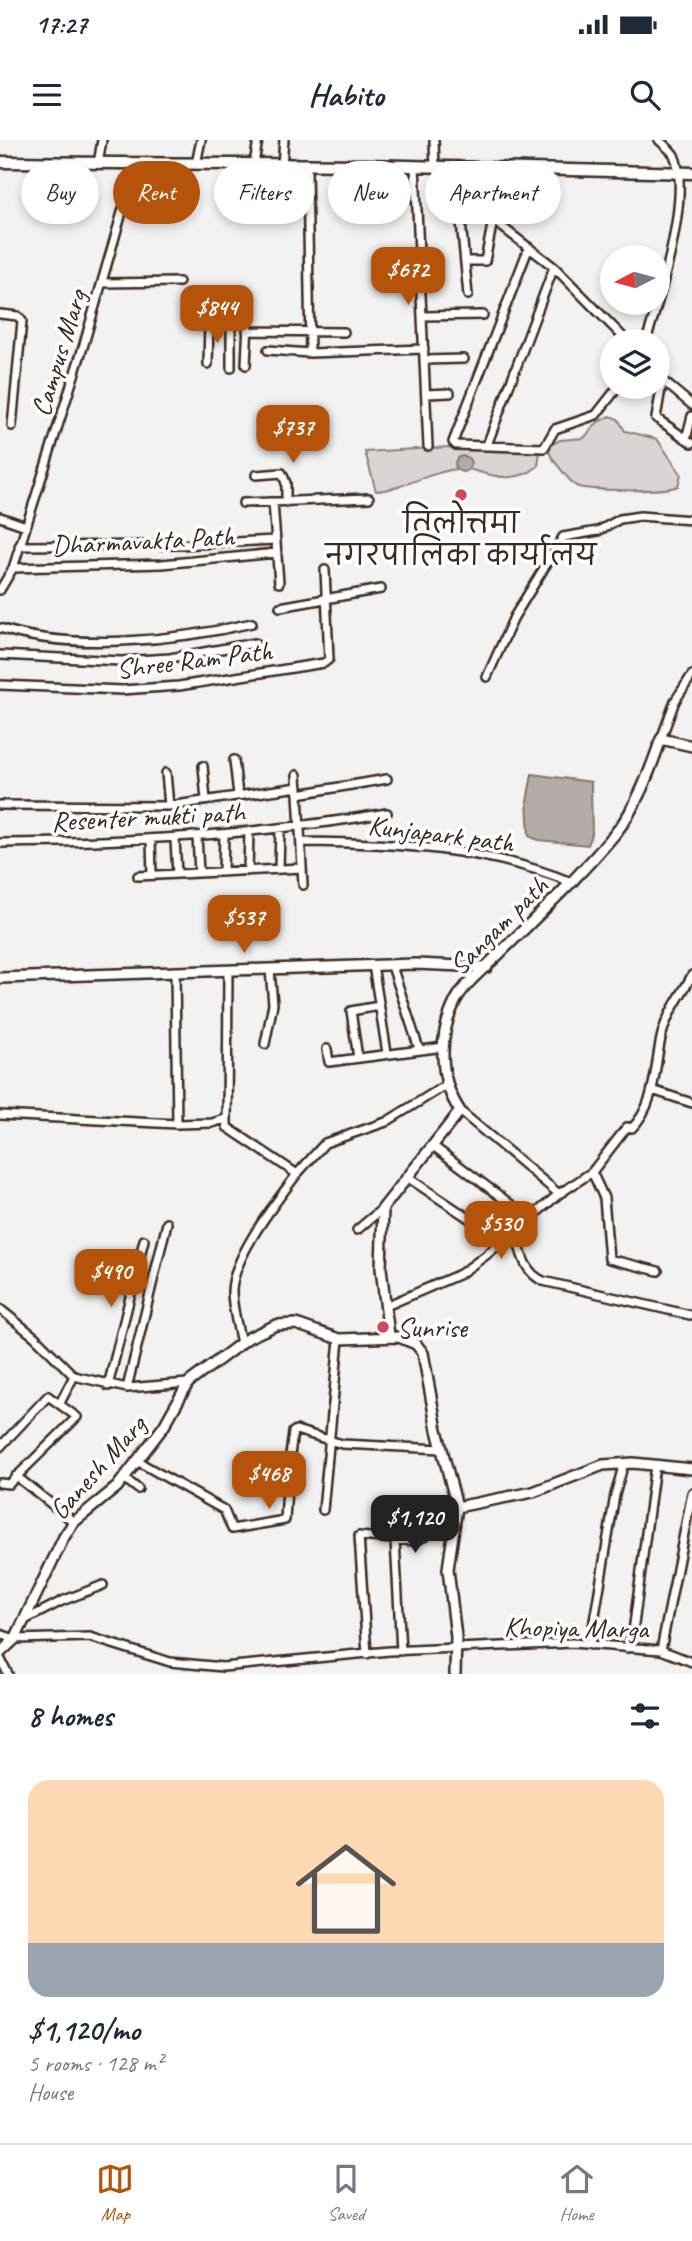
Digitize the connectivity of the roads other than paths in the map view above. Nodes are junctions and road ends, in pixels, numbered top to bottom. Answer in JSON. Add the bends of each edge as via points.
{"nodes":[{"id":1,"x":102,"y":140,"type":"edge"},
{"id":2,"x":201,"y":140,"type":"edge"},
{"id":3,"x":258,"y":140,"type":"edge"},
{"id":4,"x":284,"y":140,"type":"edge"},
{"id":5,"x":434,"y":140,"type":"edge"},
{"id":6,"x":659,"y":140,"type":"edge"},
{"id":7,"x":98,"y":161,"type":"edge"},
{"id":8,"x":197,"y":161,"type":"edge"},
{"id":9,"x":254,"y":161,"type":"edge"},
{"id":10,"x":282,"y":161,"type":"edge"},
{"id":11,"x":435,"y":161,"type":"edge"},
{"id":12,"x":0,"y":162,"type":"edge"},
{"id":13,"x":21,"y":162,"type":"edge"},
{"id":14,"x":314,"y":166,"type":"edge"},
{"id":15,"x":415,"y":166,"type":"junction"},
{"id":16,"x":425,"y":167,"type":"edge"},
{"id":17,"x":561,"y":171,"type":"edge"},
{"id":18,"x":680,"y":173,"type":"junction"},
{"id":19,"x":692,"y":173,"type":"edge"},
{"id":20,"x":119,"y":224,"type":"edge"},
{"id":21,"x":308,"y":224,"type":"edge"},
{"id":22,"x":462,"y":224,"type":"edge"},
{"id":23,"x":492,"y":224,"type":"edge"},
{"id":24,"x":499,"y":224,"type":"edge"},
{"id":25,"x":529,"y":247,"type":"junction"},
{"id":26,"x":466,"y":261,"type":"junction"},
{"id":27,"x":554,"y":267,"type":"junction"},
{"id":28,"x":179,"y":282,"type":"dead end"},
{"id":29,"x":102,"y":283,"type":"junction"},
{"id":30,"x":468,"y":295,"type":"dead end"},
{"id":31,"x":0,"y":314,"type":"edge"},
{"id":32,"x":483,"y":315,"type":"dead end"},
{"id":33,"x":422,"y":316,"type":"junction"},
{"id":34,"x":231,"y":322,"type":"junction"},
{"id":35,"x":197,"y":323,"type":"dead end"},
{"id":36,"x":209,"y":323,"type":"junction"},
{"id":37,"x":615,"y":329,"type":"edge"},
{"id":38,"x":649,"y":329,"type":"edge"},
{"id":39,"x":247,"y":331,"type":"junction"},
{"id":40,"x":310,"y":332,"type":"junction"},
{"id":41,"x":344,"y":332,"type":"dead end"},
{"id":42,"x":424,"y":349,"type":"junction"},
{"id":43,"x":268,"y":351,"type":"dead end"},
{"id":44,"x":310,"y":353,"type":"junction"},
{"id":45,"x":464,"y":359,"type":"dead end"},
{"id":46,"x":424,"y":360,"type":"junction"},
{"id":47,"x":208,"y":364,"type":"dead end"},
{"id":48,"x":246,"y":365,"type":"dead end"},
{"id":49,"x":231,"y":369,"type":"dead end"},
{"id":50,"x":670,"y":385,"type":"edge"},
{"id":51,"x":450,"y":393,"type":"dead end"},
{"id":52,"x":426,"y":394,"type":"junction"},
{"id":53,"x":609,"y":399,"type":"edge"},
{"id":54,"x":658,"y":399,"type":"edge"},
{"id":55,"x":692,"y":405,"type":"edge"},
{"id":56,"x":692,"y":416,"type":"edge"},
{"id":57,"x":12,"y":426,"type":"dead end"},
{"id":58,"x":689,"y":441,"type":"edge"},
{"id":59,"x":487,"y":445,"type":"junction"},
{"id":60,"x":428,"y":446,"type":"dead end"},
{"id":61,"x":256,"y":475,"type":"dead end"},
{"id":62,"x":369,"y":498,"type":"dead end"},
{"id":63,"x":273,"y":502,"type":"junction"},
{"id":64,"x":286,"y":502,"type":"junction"},
{"id":65,"x":243,"y":503,"type":"dead end"},
{"id":66,"x":0,"y":517,"type":"edge"},
{"id":67,"x":692,"y":520,"type":"edge"},
{"id":68,"x":26,"y":526,"type":"junction"},
{"id":69,"x":275,"y":540,"type":"junction"},
{"id":70,"x":19,"y":546,"type":"junction"},
{"id":71,"x":276,"y":553,"type":"junction"},
{"id":72,"x":13,"y":568,"type":"junction"},
{"id":73,"x":325,"y":570,"type":"dead end"},
{"id":74,"x":279,"y":583,"type":"dead end"},
{"id":75,"x":380,"y":589,"type":"dead end"},
{"id":76,"x":0,"y":590,"type":"edge"},
{"id":77,"x":327,"y":598,"type":"junction"},
{"id":78,"x":280,"y":607,"type":"dead end"},
{"id":79,"x":252,"y":623,"type":"dead end"},
{"id":80,"x":0,"y":628,"type":"edge"},
{"id":81,"x":255,"y":643,"type":"dead end"},
{"id":82,"x":0,"y":655,"type":"edge"},
{"id":83,"x":692,"y":675,"type":"edge"},
{"id":84,"x":487,"y":677,"type":"dead end"},
{"id":85,"x":0,"y":685,"type":"edge"},
{"id":86,"x":661,"y":739,"type":"junction"},
{"id":87,"x":692,"y":746,"type":"edge"},
{"id":88,"x":233,"y":760,"type":"dead end"},
{"id":89,"x":203,"y":766,"type":"dead end"},
{"id":90,"x":166,"y":773,"type":"dead end"},
{"id":91,"x":297,"y":775,"type":"dead end"},
{"id":92,"x":387,"y":779,"type":"dead end"},
{"id":93,"x":298,"y":790,"type":"junction"},
{"id":94,"x":237,"y":795,"type":"junction"},
{"id":95,"x":206,"y":800,"type":"junction"},
{"id":96,"x":0,"y":805,"type":"edge"},
{"id":97,"x":169,"y":806,"type":"junction"},
{"id":98,"x":387,"y":813,"type":"dead end"},
{"id":99,"x":298,"y":828,"type":"junction"},
{"id":100,"x":280,"y":829,"type":"junction"},
{"id":101,"x":249,"y":832,"type":"junction"},
{"id":102,"x":224,"y":834,"type":"junction"},
{"id":103,"x":197,"y":836,"type":"junction"},
{"id":104,"x":175,"y":840,"type":"junction"},
{"id":105,"x":151,"y":841,"type":"junction"},
{"id":106,"x":301,"y":842,"type":"junction"},
{"id":107,"x":0,"y":843,"type":"edge"},
{"id":108,"x":302,"y":868,"type":"junction"},
{"id":109,"x":279,"y":869,"type":"junction"},
{"id":110,"x":248,"y":871,"type":"junction"},
{"id":111,"x":223,"y":872,"type":"junction"},
{"id":112,"x":199,"y":873,"type":"junction"},
{"id":113,"x":177,"y":874,"type":"junction"},
{"id":114,"x":152,"y":875,"type":"junction"},
{"id":115,"x":138,"y":876,"type":"dead end"},
{"id":116,"x":573,"y":883,"type":"junction"},
{"id":117,"x":303,"y":885,"type":"dead end"},
{"id":118,"x":373,"y":965,"type":"junction"},
{"id":119,"x":392,"y":965,"type":"junction"},
{"id":120,"x":487,"y":967,"type":"junction"},
{"id":121,"x":270,"y":970,"type":"junction"},
{"id":122,"x":228,"y":971,"type":"junction"},
{"id":123,"x":175,"y":972,"type":"junction"},
{"id":124,"x":692,"y":975,"type":"edge"},
{"id":125,"x":0,"y":978,"type":"edge"},
{"id":126,"x":379,"y":1006,"type":"junction"},
{"id":127,"x":265,"y":1044,"type":"dead end"},
{"id":128,"x":444,"y":1047,"type":"junction"},
{"id":129,"x":327,"y":1049,"type":"dead end"},
{"id":130,"x":419,"y":1049,"type":"junction"},
{"id":131,"x":387,"y":1053,"type":"junction"},
{"id":132,"x":358,"y":1058,"type":"junction"},
{"id":133,"x":446,"y":1085,"type":"junction"},
{"id":134,"x":652,"y":1090,"type":"junction"},
{"id":135,"x":692,"y":1103,"type":"edge"},
{"id":136,"x":460,"y":1111,"type":"junction"},
{"id":137,"x":0,"y":1115,"type":"edge"},
{"id":138,"x":225,"y":1119,"type":"junction"},
{"id":139,"x":177,"y":1124,"type":"junction"},
{"id":140,"x":433,"y":1146,"type":"junction"},
{"id":141,"x":592,"y":1172,"type":"junction"},
{"id":142,"x":297,"y":1174,"type":"junction"},
{"id":143,"x":407,"y":1177,"type":"junction"},
{"id":144,"x":559,"y":1194,"type":"junction"},
{"id":145,"x":383,"y":1208,"type":"junction"},
{"id":146,"x":529,"y":1218,"type":"junction"},
{"id":147,"x":167,"y":1223,"type":"dead end"},
{"id":148,"x":358,"y":1230,"type":"dead end"},
{"id":149,"x":515,"y":1231,"type":"junction"},
{"id":150,"x":144,"y":1240,"type":"dead end"},
{"id":151,"x":503,"y":1241,"type":"junction"},
{"id":152,"x":658,"y":1271,"type":"dead end"},
{"id":153,"x":386,"y":1306,"type":"junction"},
{"id":154,"x":0,"y":1308,"type":"edge"},
{"id":155,"x":690,"y":1315,"type":"dead end"},
{"id":156,"x":389,"y":1336,"type":"junction"},
{"id":157,"x":338,"y":1339,"type":"junction"},
{"id":158,"x":241,"y":1344,"type":"junction"},
{"id":159,"x":74,"y":1376,"type":"junction"},
{"id":160,"x":188,"y":1383,"type":"junction"},
{"id":161,"x":108,"y":1386,"type":"junction"},
{"id":162,"x":127,"y":1388,"type":"junction"},
{"id":163,"x":60,"y":1403,"type":"junction"},
{"id":164,"x":330,"y":1441,"type":"junction"},
{"id":165,"x":0,"y":1447,"type":"edge"},
{"id":166,"x":442,"y":1449,"type":"junction"},
{"id":167,"x":136,"y":1461,"type":"junction"},
{"id":168,"x":624,"y":1463,"type":"junction"},
{"id":169,"x":654,"y":1465,"type":"junction"},
{"id":170,"x":692,"y":1469,"type":"edge"},
{"id":171,"x":263,"y":1471,"type":"dead end"},
{"id":172,"x":288,"y":1471,"type":"junction"},
{"id":173,"x":16,"y":1476,"type":"junction"},
{"id":174,"x":124,"y":1478,"type":"junction"},
{"id":175,"x":0,"y":1483,"type":"edge"},
{"id":176,"x":138,"y":1489,"type":"dead end"},
{"id":177,"x":692,"y":1493,"type":"edge"},
{"id":178,"x":457,"y":1507,"type":"junction"},
{"id":179,"x":323,"y":1510,"type":"dead end"},
{"id":180,"x":455,"y":1520,"type":"junction"},
{"id":181,"x":74,"y":1522,"type":"junction"},
{"id":182,"x":395,"y":1540,"type":"junction"},
{"id":183,"x":103,"y":1585,"type":"dead end"},
{"id":184,"x":25,"y":1620,"type":"junction"},
{"id":185,"x":0,"y":1634,"type":"edge"},
{"id":186,"x":15,"y":1639,"type":"junction"},
{"id":187,"x":590,"y":1645,"type":"junction"},
{"id":188,"x":627,"y":1647,"type":"junction"},
{"id":189,"x":456,"y":1649,"type":"junction"},
{"id":190,"x":661,"y":1650,"type":"junction"},
{"id":191,"x":401,"y":1651,"type":"junction"},
{"id":192,"x":367,"y":1654,"type":"junction"},
{"id":193,"x":0,"y":1655,"type":"edge"},
{"id":194,"x":691,"y":1659,"type":"edge"},
{"id":195,"x":8,"y":1674,"type":"edge"},
{"id":196,"x":455,"y":1674,"type":"edge"}],
"edges":[{"from":1,"to":7,"type":"street"},
{"from":2,"to":8,"type":"street"},
{"from":3,"to":9,"type":"street"},
{"from":4,"to":10,"type":"street"},
{"from":5,"to":11,"type":"street"},
{"from":6,"to":18,"type":"street","via":[[674,154]]},
{"from":12,"to":13,"type":"main road"},
{"from":14,"to":15,"type":"main road"},
{"from":15,"to":16,"type":"main road"},
{"from":15,"to":33,"type":"street"},
{"from":17,"to":18,"type":"main road"},
{"from":18,"to":19,"type":"main road"},
{"from":18,"to":38,"type":"street","via":[[674,238]]},
{"from":20,"to":29,"type":"street","name":"Campus Marg"},
{"from":21,"to":40,"type":"street"},
{"from":22,"to":26,"type":"street"},
{"from":23,"to":26,"type":"street","via":[[485,261]]},
{"from":24,"to":25,"type":"street"},
{"from":25,"to":27,"type":"street"},
{"from":25,"to":59,"type":"street","via":[[453,442]]},
{"from":26,"to":30,"type":"street"},
{"from":27,"to":37,"type":"street"},
{"from":27,"to":59,"type":"street"},
{"from":28,"to":29,"type":"street"},
{"from":29,"to":68,"type":"street","name":"Campus Marg"},
{"from":31,"to":57,"type":"street","via":[[18,316],[22,321]]},
{"from":32,"to":33,"type":"street"},
{"from":33,"to":42,"type":"street"},
{"from":34,"to":36,"type":"street"},
{"from":34,"to":39,"type":"street","via":[[248,322]]},
{"from":34,"to":49,"type":"street"},
{"from":35,"to":36,"type":"street"},
{"from":36,"to":47,"type":"street"},
{"from":39,"to":40,"type":"street"},
{"from":39,"to":48,"type":"street"},
{"from":40,"to":41,"type":"street"},
{"from":40,"to":44,"type":"street"},
{"from":42,"to":44,"type":"street"},
{"from":42,"to":46,"type":"street"},
{"from":43,"to":44,"type":"street"},
{"from":45,"to":46,"type":"street"},
{"from":46,"to":52,"type":"street"},
{"from":50,"to":55,"type":"street"},
{"from":51,"to":52,"type":"street"},
{"from":52,"to":60,"type":"street"},
{"from":53,"to":59,"type":"street","via":[[596,415],[555,429],[544,448]]},
{"from":54,"to":58,"type":"street","via":[[656,418]]},
{"from":56,"to":58,"type":"street"},
{"from":61,"to":64,"type":"street","via":[[282,473]]},
{"from":62,"to":64,"type":"street"},
{"from":63,"to":64,"type":"street"},
{"from":63,"to":65,"type":"street"},
{"from":63,"to":69,"type":"street"},
{"from":66,"to":68,"type":"street"},
{"from":67,"to":84,"type":"street","via":[[640,516],[563,537],[514,617]]},
{"from":68,"to":70,"type":"street","name":"Campus Marg"},
{"from":69,"to":70,"type":"street"},
{"from":69,"to":71,"type":"street"},
{"from":70,"to":72,"type":"street","name":"Campus Marg"},
{"from":71,"to":72,"type":"street","name":"Dharmavakta Path","via":[[162,564]]},
{"from":71,"to":74,"type":"street"},
{"from":72,"to":76,"type":"street","name":"Campus Marg"},
{"from":73,"to":77,"type":"street"},
{"from":75,"to":77,"type":"street"},
{"from":77,"to":78,"type":"street"},
{"from":77,"to":85,"type":"street","name":"Shree Ram Path","via":[[329,659],[324,663],[179,686],[122,690]]},
{"from":79,"to":80,"type":"street","via":[[172,639],[123,641],[56,638]]},
{"from":81,"to":82,"type":"street","via":[[121,662]]},
{"from":83,"to":86,"type":"street","via":[[675,701]]},
{"from":86,"to":87,"type":"street"},
{"from":86,"to":116,"type":"street","name":"Sangam path","via":[[617,832]]},
{"from":88,"to":94,"type":"street"},
{"from":89,"to":95,"type":"street"},
{"from":90,"to":97,"type":"street"},
{"from":91,"to":93,"type":"street"},
{"from":92,"to":93,"type":"street"},
{"from":93,"to":94,"type":"street"},
{"from":93,"to":99,"type":"street"},
{"from":94,"to":95,"type":"street"},
{"from":95,"to":97,"type":"street"},
{"from":96,"to":97,"type":"street"},
{"from":98,"to":99,"type":"street","name":"Resenter mukti path"},
{"from":99,"to":100,"type":"street","name":"Resenter mukti path"},
{"from":99,"to":106,"type":"street"},
{"from":100,"to":101,"type":"street","name":"Resenter mukti path"},
{"from":100,"to":109,"type":"street"},
{"from":101,"to":102,"type":"street","name":"Resenter mukti path"},
{"from":101,"to":110,"type":"street"},
{"from":102,"to":103,"type":"street","name":"Resenter mukti path"},
{"from":102,"to":111,"type":"street"},
{"from":103,"to":104,"type":"street","name":"Resenter mukti path"},
{"from":103,"to":112,"type":"street"},
{"from":104,"to":105,"type":"street","name":"Resenter mukti path"},
{"from":104,"to":113,"type":"street"},
{"from":105,"to":107,"type":"street","name":"Resenter mukti path"},
{"from":105,"to":114,"type":"street"},
{"from":106,"to":108,"type":"street"},
{"from":106,"to":116,"type":"street","name":"Kunjapark path","via":[[382,843],[496,858]]},
{"from":108,"to":109,"type":"street"},
{"from":108,"to":117,"type":"street"},
{"from":109,"to":110,"type":"street"},
{"from":110,"to":111,"type":"street"},
{"from":111,"to":112,"type":"street"},
{"from":112,"to":113,"type":"street"},
{"from":113,"to":114,"type":"street"},
{"from":114,"to":115,"type":"street"},
{"from":116,"to":120,"type":"street","name":"Sangam path"},
{"from":118,"to":119,"type":"street"},
{"from":118,"to":121,"type":"street"},
{"from":118,"to":126,"type":"street"},
{"from":119,"to":120,"type":"street"},
{"from":119,"to":130,"type":"street"},
{"from":120,"to":128,"type":"street","name":"Sangam path","via":[[457,998],[444,1032]]},
{"from":121,"to":122,"type":"street"},
{"from":121,"to":127,"type":"street","via":[[273,1004]]},
{"from":122,"to":123,"type":"street"},
{"from":122,"to":138,"type":"street"},
{"from":123,"to":125,"type":"street"},
{"from":123,"to":139,"type":"street"},
{"from":124,"to":134,"type":"street","via":[[670,1010]]},
{"from":126,"to":131,"type":"street"},
{"from":126,"to":132,"type":"street","via":[[351,1012]]},
{"from":128,"to":130,"type":"street"},
{"from":128,"to":133,"type":"street","name":"Sangam path"},
{"from":129,"to":132,"type":"street","via":[[329,1062]]},
{"from":130,"to":131,"type":"street"},
{"from":131,"to":132,"type":"street"},
{"from":133,"to":136,"type":"street","name":"Sangam path"},
{"from":133,"to":142,"type":"street","via":[[392,1118],[326,1143]]},
{"from":134,"to":135,"type":"street"},
{"from":134,"to":141,"type":"street","via":[[635,1125],[627,1127]]},
{"from":136,"to":140,"type":"street"},
{"from":136,"to":144,"type":"street"},
{"from":137,"to":139,"type":"street"},
{"from":138,"to":139,"type":"street"},
{"from":138,"to":142,"type":"street","via":[[235,1135]]},
{"from":140,"to":143,"type":"street"},
{"from":140,"to":146,"type":"street"},
{"from":141,"to":144,"type":"street"},
{"from":141,"to":152,"type":"street","via":[[604,1198],[610,1259]]},
{"from":142,"to":158,"type":"street","via":[[248,1247],[236,1274],[233,1300]]},
{"from":143,"to":145,"type":"street"},
{"from":143,"to":151,"type":"street"},
{"from":144,"to":146,"type":"street"},
{"from":145,"to":148,"type":"street"},
{"from":145,"to":153,"type":"street"},
{"from":146,"to":149,"type":"street"},
{"from":147,"to":162,"type":"street"},
{"from":149,"to":151,"type":"street"},
{"from":149,"to":155,"type":"street","via":[[532,1276]]},
{"from":150,"to":161,"type":"street"},
{"from":151,"to":153,"type":"street","via":[[460,1274]]},
{"from":153,"to":156,"type":"street"},
{"from":154,"to":159,"type":"street"},
{"from":156,"to":157,"type":"street"},
{"from":156,"to":166,"type":"street","via":[[416,1344],[423,1353]]},
{"from":157,"to":158,"type":"street","via":[[296,1324],[276,1325]]},
{"from":157,"to":164,"type":"street"},
{"from":158,"to":160,"type":"street"},
{"from":159,"to":161,"type":"street"},
{"from":159,"to":163,"type":"street"},
{"from":160,"to":162,"type":"street"},
{"from":160,"to":167,"type":"street","name":"Ganesh Marg","via":[[164,1426]]},
{"from":161,"to":162,"type":"street"},
{"from":163,"to":165,"type":"street","via":[[48,1396]]},
{"from":163,"to":173,"type":"street","via":[[76,1420]]},
{"from":164,"to":166,"type":"street"},
{"from":164,"to":172,"type":"street","via":[[294,1431]]},
{"from":164,"to":179,"type":"street"},
{"from":166,"to":178,"type":"street"},
{"from":167,"to":172,"type":"street","via":[[224,1510],[232,1529],[285,1520]]},
{"from":167,"to":174,"type":"street","name":"Ganesh Marg"},
{"from":168,"to":169,"type":"street"},
{"from":168,"to":178,"type":"street","via":[[580,1472],[533,1492]]},
{"from":168,"to":187,"type":"street"},
{"from":169,"to":170,"type":"street"},
{"from":169,"to":188,"type":"street","via":[[633,1632]]},
{"from":171,"to":172,"type":"street"},
{"from":173,"to":175,"type":"street","via":[[8,1485]]},
{"from":173,"to":181,"type":"street"},
{"from":174,"to":176,"type":"street"},
{"from":174,"to":181,"type":"street","name":"Ganesh Marg","via":[[109,1496]]},
{"from":177,"to":190,"type":"street"},
{"from":178,"to":180,"type":"street"},
{"from":180,"to":182,"type":"street","via":[[424,1539]]},
{"from":180,"to":189,"type":"street","via":[[448,1569]]},
{"from":181,"to":184,"type":"street","name":"Ganesh Marg"},
{"from":182,"to":191,"type":"street"},
{"from":182,"to":192,"type":"street","via":[[358,1538]]},
{"from":183,"to":184,"type":"street"},
{"from":184,"to":186,"type":"street","name":"Ganesh Marg"},
{"from":185,"to":186,"type":"street","name":"Khopiya Marga"},
{"from":186,"to":192,"type":"street","name":"Khopiya Marga","via":[[90,1637],[170,1662],[223,1667]]},
{"from":186,"to":193,"type":"street","name":"Ganesh Marg"},
{"from":187,"to":188,"type":"street","name":"Khopiya Marga"},
{"from":187,"to":189,"type":"street","name":"Khopiya Marga"},
{"from":188,"to":190,"type":"street","name":"Khopiya Marga"},
{"from":189,"to":191,"type":"street","name":"Khopiya Marga"},
{"from":189,"to":196,"type":"street"},
{"from":190,"to":194,"type":"street","name":"Khopiya Marga"},
{"from":191,"to":192,"type":"street","name":"Khopiya Marga"},
{"from":193,"to":195,"type":"street"}]}
